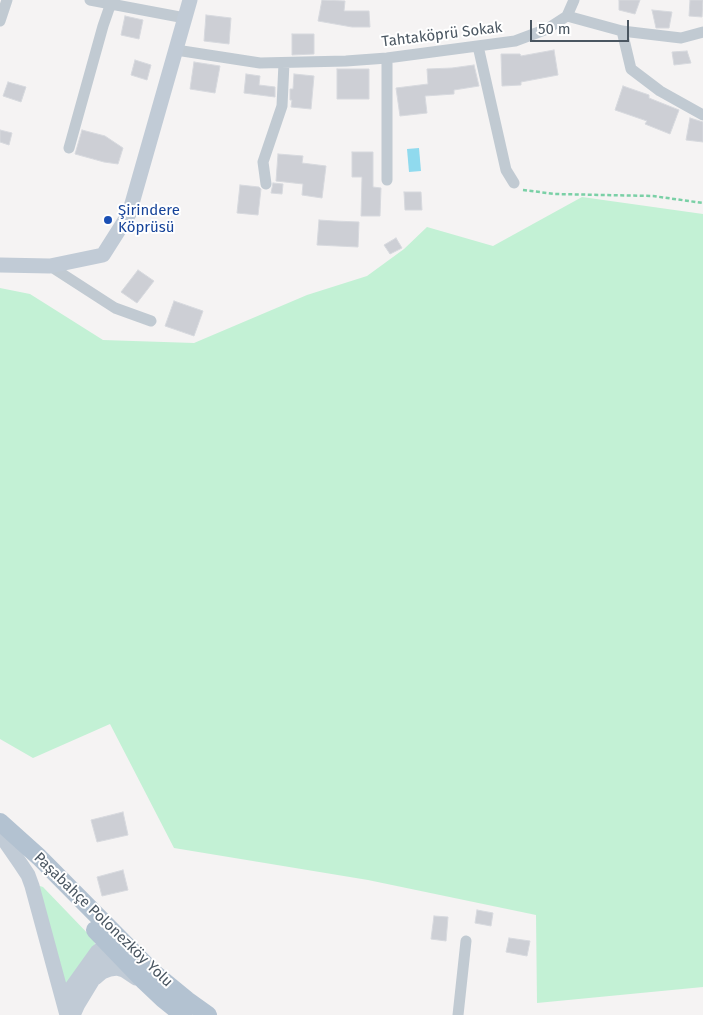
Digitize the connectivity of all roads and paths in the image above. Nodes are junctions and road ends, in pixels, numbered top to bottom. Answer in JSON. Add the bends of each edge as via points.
{"nodes":[{"id":1,"x":7,"y":0,"type":"edge"},
{"id":2,"x":90,"y":0,"type":"edge"},
{"id":3,"x":190,"y":0,"type":"edge"},
{"id":4,"x":574,"y":0,"type":"edge"},
{"id":5,"x":111,"y":2,"type":"edge"},
{"id":6,"x":567,"y":16,"type":"junction"},
{"id":7,"x":185,"y":18,"type":"junction"},
{"id":8,"x":0,"y":21,"type":"edge"},
{"id":9,"x":622,"y":31,"type":"junction"},
{"id":10,"x":703,"y":32,"type":"edge"},
{"id":11,"x":478,"y":46,"type":"junction"},
{"id":12,"x":176,"y":50,"type":"junction"},
{"id":13,"x":386,"y":58,"type":"junction"},
{"id":14,"x":284,"y":63,"type":"junction"},
{"id":15,"x":703,"y":115,"type":"edge"},
{"id":16,"x":69,"y":148,"type":"dead end"},
{"id":17,"x":387,"y":180,"type":"dead end"},
{"id":18,"x":514,"y":183,"type":"joint"},
{"id":19,"x":266,"y":184,"type":"dead end"},
{"id":20,"x":703,"y":203,"type":"edge"},
{"id":21,"x":0,"y":265,"type":"edge"},
{"id":22,"x":50,"y":266,"type":"junction"},
{"id":23,"x":150,"y":321,"type":"dead end"},
{"id":24,"x":0,"y":822,"type":"edge"},
{"id":25,"x":0,"y":832,"type":"edge"},
{"id":26,"x":111,"y":930,"type":"junction"},
{"id":27,"x":466,"y":941,"type":"dead end"},
{"id":28,"x":112,"y":948,"type":"junction"},
{"id":29,"x":139,"y":956,"type":"junction"},
{"id":30,"x":90,"y":982,"type":"junction"},
{"id":31,"x":163,"y":999,"type":"junction"},
{"id":32,"x":68,"y":1015,"type":"edge"},
{"id":33,"x":73,"y":1015,"type":"edge"},
{"id":34,"x":183,"y":1015,"type":"edge"},
{"id":35,"x":208,"y":1015,"type":"edge"},
{"id":36,"x":458,"y":1015,"type":"edge"}],
"edges":[{"from":1,"to":8,"type":"street"},
{"from":2,"to":5,"type":"street"},
{"from":3,"to":7,"type":"main road"},
{"from":4,"to":6,"type":"street"},
{"from":5,"to":7,"type":"street"},
{"from":5,"to":16,"type":"street"},
{"from":6,"to":9,"type":"street"},
{"from":6,"to":11,"type":"street","name":"Tahtaköprü Sokak","via":[[546,29],[515,41]]},
{"from":7,"to":12,"type":"main road"},
{"from":9,"to":10,"type":"street","via":[[682,38]]},
{"from":9,"to":15,"type":"street","via":[[631,69],[660,91]]},
{"from":11,"to":13,"type":"street","name":"Tahtaköprü Sokak"},
{"from":11,"to":18,"type":"street","via":[[506,170]]},
{"from":12,"to":14,"type":"street","name":"Tahtaköprü Sokak","via":[[260,63]]},
{"from":12,"to":22,"type":"main road","via":[[129,214],[103,255]]},
{"from":13,"to":14,"type":"street","name":"Tahtaköprü Sokak"},
{"from":13,"to":17,"type":"street"},
{"from":14,"to":19,"type":"street","via":[[282,106],[262,162]]},
{"from":18,"to":20,"type":"path","via":[[523,190],[555,194],[653,196]]},
{"from":21,"to":22,"type":"main road"},
{"from":22,"to":23,"type":"street","via":[[115,308]]},
{"from":24,"to":26,"type":"main road","name":"Paşabahçe Polonezköy Yolu"},
{"from":25,"to":28,"type":"main road","name":"Paşabahçe Polonezköy Yolu"},
{"from":25,"to":32,"type":"main road","via":[[32,886]]},
{"from":26,"to":28,"type":"main road","via":[[115,938]]},
{"from":26,"to":29,"type":"main road","name":"Paşabahçe Polonezköy Yolu"},
{"from":27,"to":36,"type":"street"},
{"from":28,"to":29,"type":"main road"},
{"from":28,"to":30,"type":"main road"},
{"from":28,"to":31,"type":"main road","name":"Paşabahçe Polonezköy Yolu"},
{"from":28,"to":32,"type":"main road","via":[[101,949],[72,987]]},
{"from":29,"to":35,"type":"main road","name":"Paşabahçe Polonezköy Yolu"},
{"from":30,"to":31,"type":"main road","via":[[102,972],[117,968],[130,973]]},
{"from":30,"to":33,"type":"main road"},
{"from":31,"to":34,"type":"main road","name":"Paşabahçe Polonezköy Yolu"}]}
